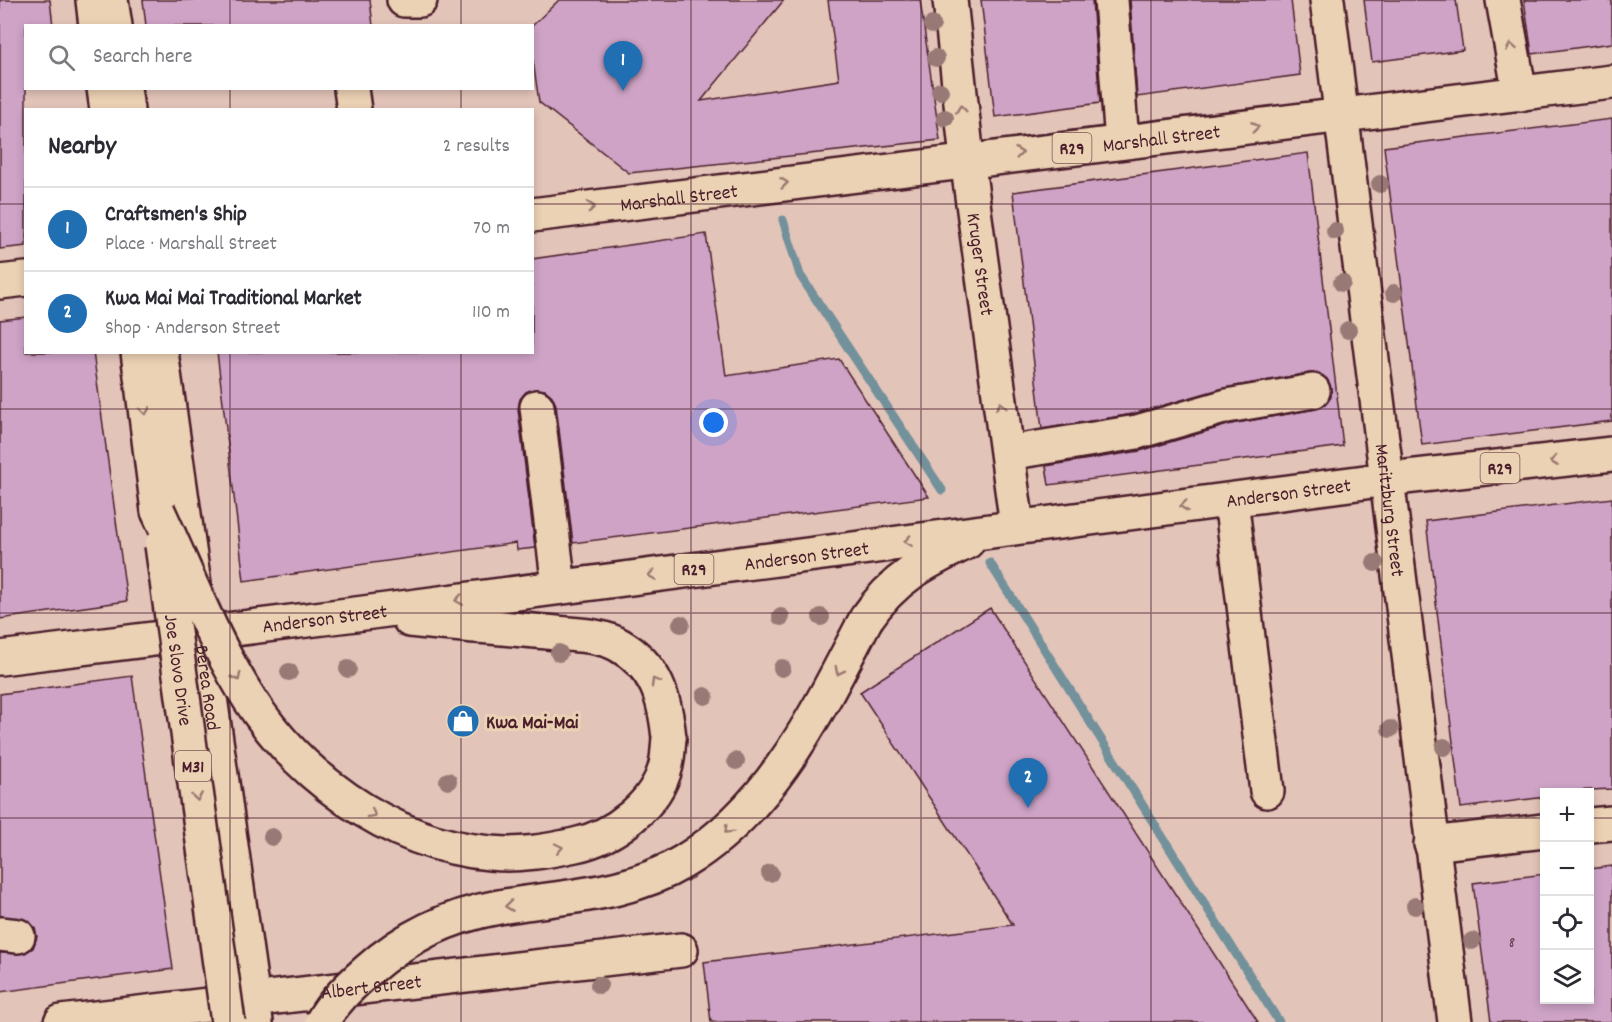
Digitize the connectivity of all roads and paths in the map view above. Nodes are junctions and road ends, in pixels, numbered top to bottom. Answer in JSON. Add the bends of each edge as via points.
{"nodes":[{"id":1,"x":93,"y":0,"type":"edge"},
{"id":2,"x":111,"y":0,"type":"edge"},
{"id":3,"x":405,"y":0,"type":"edge"},
{"id":4,"x":420,"y":0,"type":"edge"},
{"id":5,"x":950,"y":0,"type":"edge"},
{"id":6,"x":1111,"y":0,"type":"edge"},
{"id":7,"x":1327,"y":0,"type":"edge"},
{"id":8,"x":1503,"y":0,"type":"edge"},
{"id":9,"x":96,"y":24,"type":"edge"},
{"id":10,"x":115,"y":24,"type":"edge"},
{"id":11,"x":1612,"y":82,"type":"edge"},
{"id":12,"x":104,"y":90,"type":"edge"},
{"id":13,"x":124,"y":90,"type":"edge"},
{"id":14,"x":351,"y":90,"type":"edge"},
{"id":15,"x":1520,"y":94,"type":"junction"},
{"id":16,"x":107,"y":108,"type":"edge"},
{"id":17,"x":127,"y":108,"type":"edge"},
{"id":18,"x":354,"y":108,"type":"edge"},
{"id":19,"x":1342,"y":117,"type":"junction"},
{"id":20,"x":1122,"y":142,"type":"junction"},
{"id":21,"x":967,"y":159,"type":"junction"},
{"id":22,"x":534,"y":215,"type":"edge"},
{"id":23,"x":24,"y":279,"type":"edge"},
{"id":24,"x":0,"y":282,"type":"edge"},
{"id":25,"x":138,"y":354,"type":"edge"},
{"id":26,"x":161,"y":354,"type":"edge"},
{"id":27,"x":1313,"y":391,"type":"dead end"},
{"id":28,"x":537,"y":407,"type":"dead end"},
{"id":29,"x":1008,"y":453,"type":"junction"},
{"id":30,"x":1612,"y":454,"type":"edge"},
{"id":31,"x":1388,"y":479,"type":"junction"},
{"id":32,"x":1231,"y":500,"type":"junction"},
{"id":33,"x":158,"y":511,"type":"junction"},
{"id":34,"x":1004,"y":528,"type":"junction"},
{"id":35,"x":559,"y":587,"type":"junction"},
{"id":36,"x":356,"y":614,"type":"junction"},
{"id":37,"x":202,"y":631,"type":"junction"},
{"id":38,"x":0,"y":658,"type":"edge"},
{"id":39,"x":1266,"y":791,"type":"dead end"},
{"id":40,"x":1612,"y":823,"type":"edge"},
{"id":41,"x":1594,"y":825,"type":"edge"},
{"id":42,"x":1540,"y":832,"type":"edge"},
{"id":43,"x":1431,"y":844,"type":"junction"},
{"id":44,"x":681,"y":950,"type":"dead end"},
{"id":45,"x":254,"y":1011,"type":"edge"},
{"id":46,"x":61,"y":1022,"type":"edge"},
{"id":47,"x":228,"y":1022,"type":"edge"},
{"id":48,"x":322,"y":1022,"type":"edge"},
{"id":49,"x":1455,"y":1022,"type":"edge"}],
"edges":[{"from":1,"to":9,"type":"main road"},
{"from":2,"to":10,"type":"main road"},
{"from":3,"to":4,"type":"main road"},
{"from":21,"to":5,"type":"main road","name":"Kruger Street","one_way":true},
{"from":6,"to":20,"type":"main road"},
{"from":7,"to":19,"type":"main road","name":"Maritzburg Street"},
{"from":15,"to":8,"type":"main road","one_way":true},
{"from":11,"to":15,"type":"main road","name":"Marshall Street","number":"R29"},
{"from":12,"to":16,"type":"main road"},
{"from":13,"to":17,"type":"main road"},
{"from":14,"to":18,"type":"main road"},
{"from":15,"to":19,"type":"main road","name":"Marshall Street","number":"R29"},
{"from":20,"to":19,"type":"main road","name":"Marshall Street","number":"R29","one_way":true},
{"from":19,"to":31,"type":"main road","name":"Maritzburg Street"},
{"from":21,"to":20,"type":"main road","name":"Marshall Street","number":"R29","one_way":true},
{"from":22,"to":21,"type":"main road","name":"Marshall Street","number":"R29","one_way":true},
{"from":29,"to":21,"type":"main road","name":"Kruger Street","one_way":true},
{"from":23,"to":24,"type":"main road"},
{"from":25,"to":33,"type":"main road","name":"Joe Slovo Drive","number":"M31","one_way":true},
{"from":26,"to":37,"type":"main road","name":"Berea Road"},
{"from":27,"to":29,"type":"main road","via":[[1227,405],[1137,432]]},
{"from":28,"to":35,"type":"main road"},
{"from":29,"to":34,"type":"main road","name":"Kruger Street"},
{"from":30,"to":31,"type":"main road","name":"Anderson Street","number":"R29","one_way":true},
{"from":31,"to":32,"type":"main road","name":"Anderson Street","number":"R29"},
{"from":31,"to":43,"type":"main road","name":"Maritzburg Street"},
{"from":32,"to":34,"type":"main road","name":"Anderson Street","number":"R29","one_way":true},
{"from":32,"to":39,"type":"main road"},
{"from":33,"to":36,"type":"main road","one_way":true,"bridge":true,"via":[[242,687],[274,734],[304,767],[343,797],[387,823],[435,842],[489,853],[537,853],[583,844],[614,829],[636,814],[657,787],[666,765],[666,706],[643,664],[618,644],[573,634]]},
{"from":33,"to":47,"type":"main road","name":"Joe Slovo Drive","number":"M31","one_way":true,"bridge":true},
{"from":34,"to":35,"type":"main road","name":"Anderson Street","number":"R29","one_way":true},
{"from":34,"to":48,"type":"main road","one_way":true,"bridge":true,"via":[[915,568],[881,597],[787,760],[762,796],[720,837],[682,864],[646,880],[606,892],[498,908],[449,920],[412,936],[349,987]]},
{"from":35,"to":36,"type":"main road","name":"Anderson Street","number":"R29","one_way":true},
{"from":36,"to":37,"type":"main road","name":"Anderson Street","number":"R29"},
{"from":37,"to":38,"type":"main road","name":"Anderson Street","number":"R29"},
{"from":37,"to":45,"type":"main road","name":"Berea Road"},
{"from":40,"to":41,"type":"main road"},
{"from":42,"to":43,"type":"main road"},
{"from":43,"to":49,"type":"main road","name":"Maritzburg Street"},
{"from":44,"to":45,"type":"main road","name":"Albert Street"},
{"from":45,"to":46,"type":"main road","name":"Albert Street"}]}
